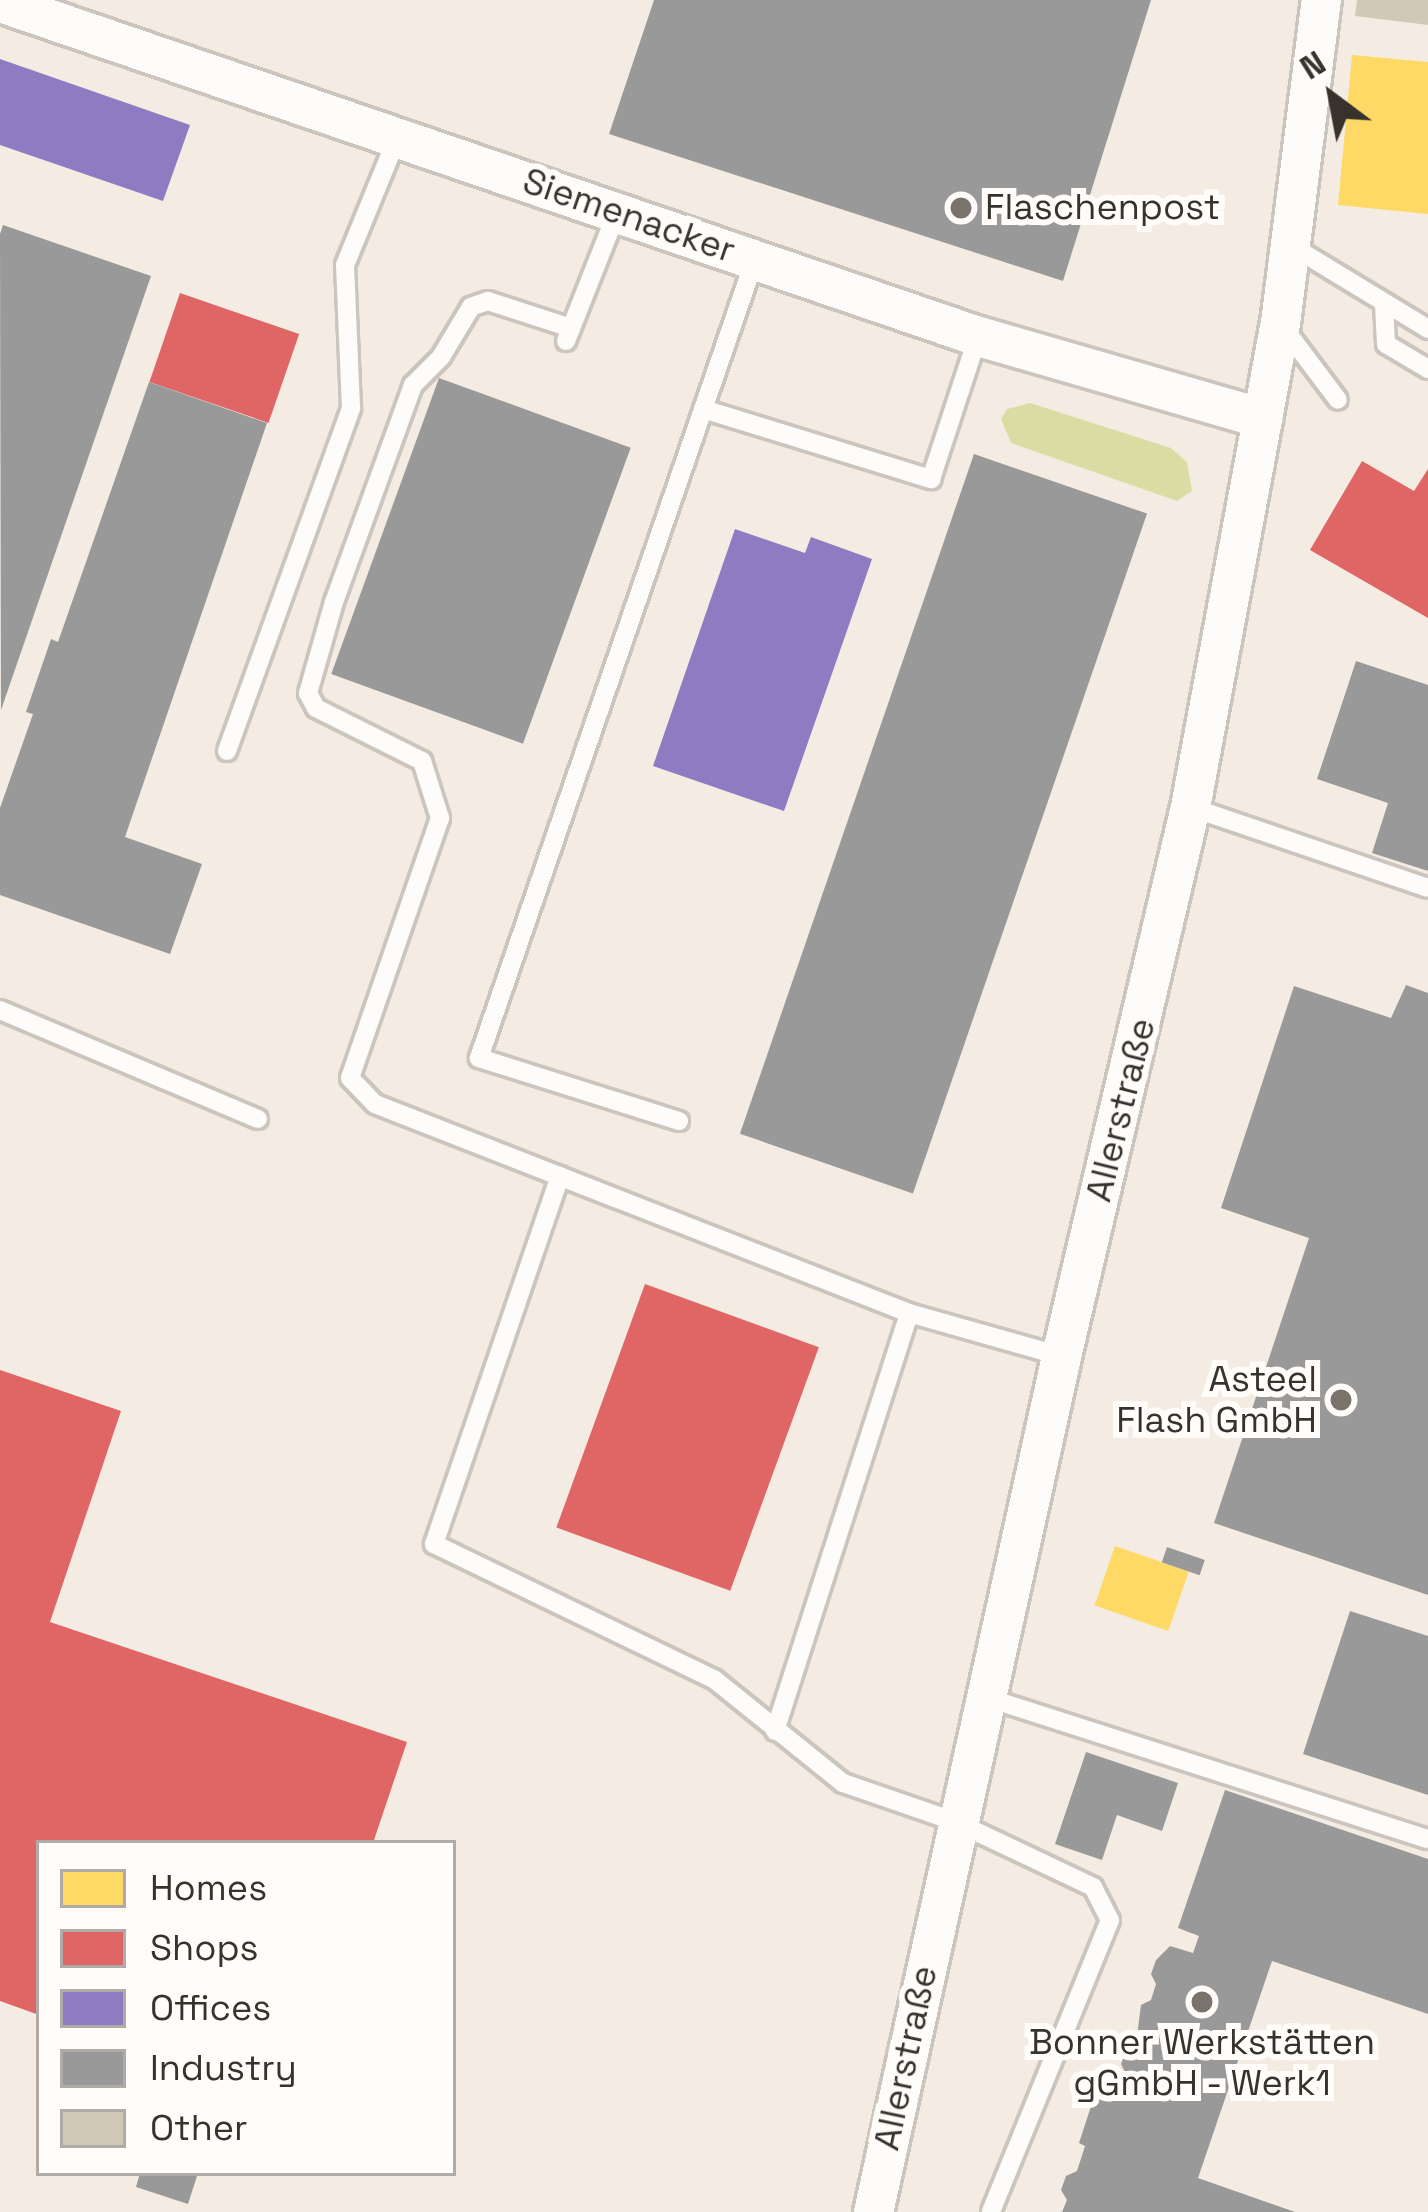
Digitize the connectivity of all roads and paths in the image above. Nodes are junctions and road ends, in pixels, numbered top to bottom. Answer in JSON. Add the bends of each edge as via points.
{"nodes":[{"id":1,"x":1321,"y":0,"type":"edge"},
{"id":2,"x":0,"y":2,"type":"edge"},
{"id":3,"x":397,"y":138,"type":"junction"},
{"id":4,"x":617,"y":212,"type":"junction"},
{"id":5,"x":1290,"y":245,"type":"junction"},
{"id":6,"x":754,"y":259,"type":"junction"},
{"id":7,"x":1384,"y":304,"type":"junction"},
{"id":8,"x":1280,"y":323,"type":"junction"},
{"id":9,"x":1428,"y":328,"type":"edge"},
{"id":10,"x":978,"y":336,"type":"junction"},
{"id":11,"x":1428,"y":369,"type":"edge"},
{"id":12,"x":1338,"y":400,"type":"dead end"},
{"id":13,"x":704,"y":410,"type":"junction"},
{"id":14,"x":1262,"y":418,"type":"junction"},
{"id":15,"x":227,"y":751,"type":"dead end"},
{"id":16,"x":1190,"y":807,"type":"junction"},
{"id":17,"x":1428,"y":888,"type":"edge"},
{"id":18,"x":0,"y":1010,"type":"edge"},
{"id":19,"x":258,"y":1119,"type":"dead end"},
{"id":20,"x":679,"y":1121,"type":"dead end"},
{"id":21,"x":560,"y":1176,"type":"junction"},
{"id":22,"x":909,"y":1313,"type":"junction"},
{"id":23,"x":1060,"y":1356,"type":"junction"},
{"id":24,"x":985,"y":1696,"type":"junction"},
{"id":25,"x":775,"y":1731,"type":"junction"},
{"id":26,"x":956,"y":1822,"type":"junction"},
{"id":27,"x":1428,"y":1839,"type":"edge"},
{"id":28,"x":873,"y":2212,"type":"edge"},
{"id":29,"x":992,"y":2212,"type":"edge"}],
"edges":[{"from":1,"to":5,"type":"street","name":"Allerstraße"},
{"from":2,"to":3,"type":"street","name":"Siemenacker"},
{"from":3,"to":4,"type":"street","name":"Siemenacker"},
{"from":3,"to":15,"type":"lane","via":[[345,265],[350,408]]},
{"from":4,"to":6,"type":"street","name":"Siemenacker"},
{"from":4,"to":21,"type":"lane","via":[[569,335],[488,302],[471,307],[441,357],[423,370],[334,602],[308,693],[316,708],[422,760],[440,818],[350,1078],[375,1104]]},
{"from":5,"to":7,"type":"lane"},
{"from":5,"to":8,"type":"street","name":"Allerstraße"},
{"from":6,"to":10,"type":"street","name":"Siemenacker"},
{"from":6,"to":13,"type":"lane"},
{"from":7,"to":9,"type":"lane"},
{"from":7,"to":11,"type":"lane","via":[[1386,344]]},
{"from":8,"to":12,"type":"lane"},
{"from":8,"to":14,"type":"street","name":"Allerstraße"},
{"from":10,"to":13,"type":"lane","via":[[931,479]]},
{"from":10,"to":14,"type":"street","name":"Siemenacker"},
{"from":13,"to":20,"type":"lane","via":[[479,1058]]},
{"from":14,"to":16,"type":"street","name":"Allerstraße"},
{"from":16,"to":17,"type":"lane"},
{"from":16,"to":23,"type":"street","name":"Allerstraße"},
{"from":18,"to":19,"type":"lane"},
{"from":21,"to":22,"type":"lane"},
{"from":21,"to":25,"type":"lane","via":[[434,1544],[715,1680]]},
{"from":22,"to":23,"type":"lane"},
{"from":22,"to":25,"type":"lane"},
{"from":23,"to":24,"type":"street","name":"Allerstraße"},
{"from":24,"to":26,"type":"street","name":"Allerstraße"},
{"from":24,"to":27,"type":"lane"},
{"from":25,"to":26,"type":"lane","via":[[843,1783]]},
{"from":26,"to":28,"type":"street","name":"Allerstraße"},
{"from":26,"to":29,"type":"lane","via":[[1093,1887],[1110,1920]]}]}
